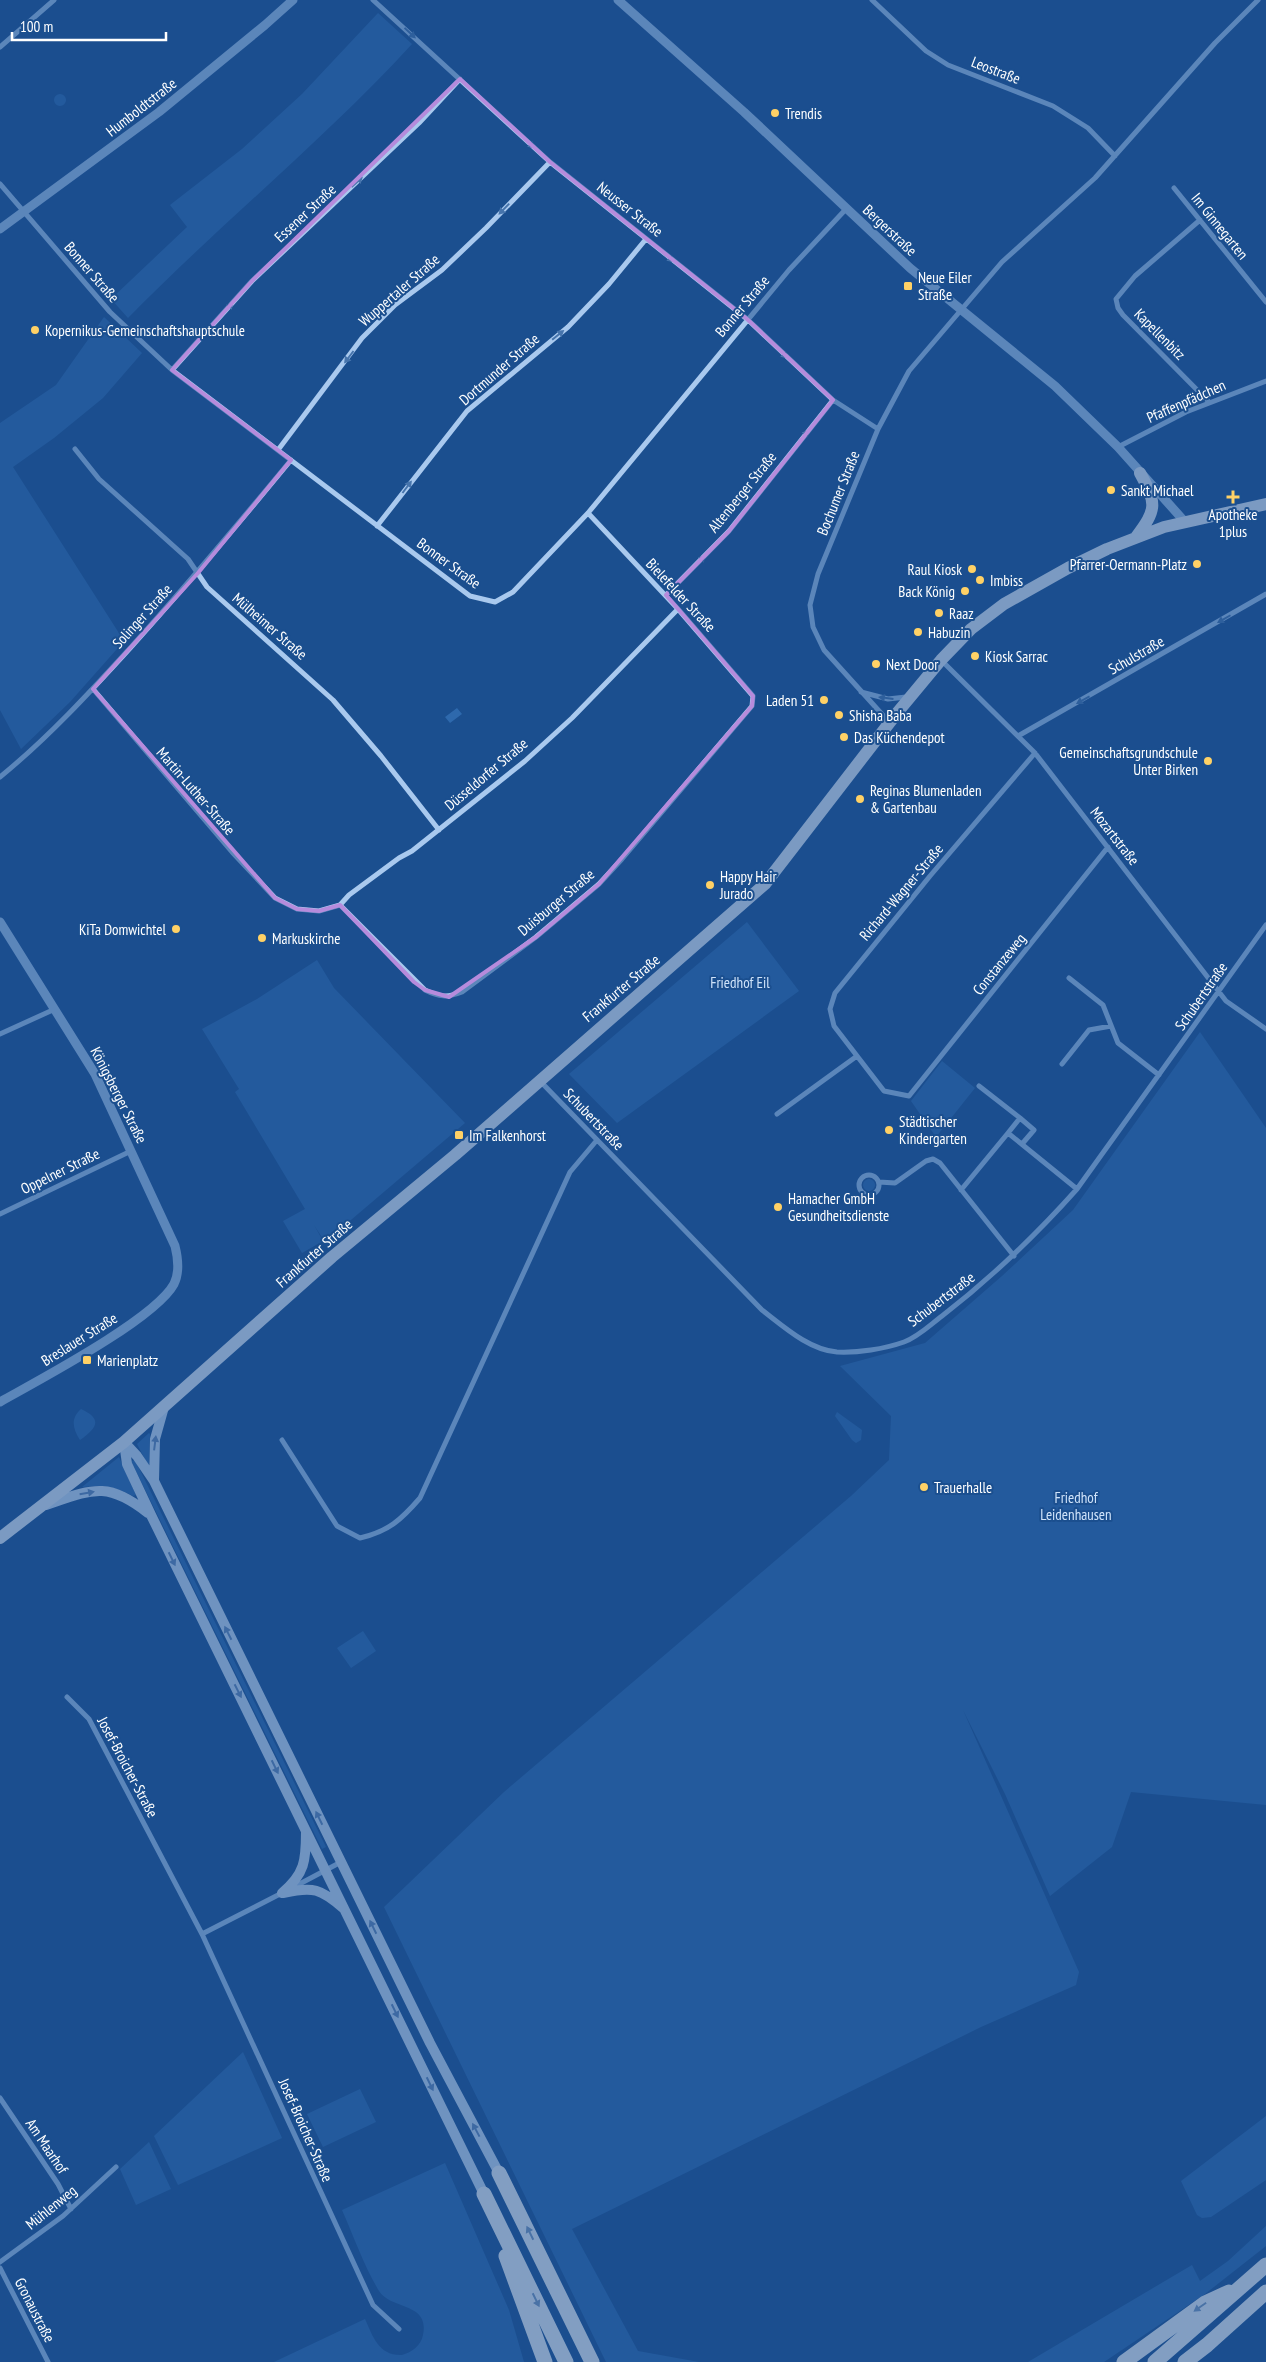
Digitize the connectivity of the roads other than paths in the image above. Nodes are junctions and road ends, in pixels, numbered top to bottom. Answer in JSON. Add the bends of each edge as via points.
{"nodes":[{"id":1,"x":54,"y":0,"type":"edge"},
{"id":2,"x":373,"y":0,"type":"edge"},
{"id":3,"x":618,"y":0,"type":"edge"},
{"id":4,"x":872,"y":0,"type":"edge"},
{"id":5,"x":1258,"y":0,"type":"edge"},
{"id":6,"x":291,"y":1,"type":"edge"},
{"id":7,"x":0,"y":47,"type":"edge"},
{"id":8,"x":460,"y":79,"type":"junction"},
{"id":9,"x":1114,"y":156,"type":"junction"},
{"id":10,"x":550,"y":162,"type":"junction"},
{"id":11,"x":0,"y":184,"type":"edge"},
{"id":12,"x":1174,"y":188,"type":"dead end"},
{"id":13,"x":846,"y":209,"type":"junction"},
{"id":14,"x":24,"y":213,"type":"junction"},
{"id":15,"x":1200,"y":220,"type":"junction"},
{"id":16,"x":0,"y":230,"type":"edge"},
{"id":17,"x":646,"y":239,"type":"junction"},
{"id":18,"x":1266,"y":302,"type":"edge"},
{"id":19,"x":959,"y":310,"type":"junction"},
{"id":20,"x":747,"y":320,"type":"junction"},
{"id":21,"x":172,"y":370,"type":"junction"},
{"id":22,"x":1266,"y":381,"type":"edge"},
{"id":23,"x":833,"y":400,"type":"junction"},
{"id":24,"x":1209,"y":402,"type":"junction"},
{"id":25,"x":878,"y":428,"type":"junction"},
{"id":26,"x":1118,"y":447,"type":"junction"},
{"id":27,"x":75,"y":449,"type":"dead end"},
{"id":28,"x":278,"y":450,"type":"junction"},
{"id":29,"x":291,"y":460,"type":"junction"},
{"id":30,"x":1140,"y":473,"type":"junction"},
{"id":31,"x":1266,"y":504,"type":"edge"},
{"id":32,"x":588,"y":514,"type":"junction"},
{"id":33,"x":1184,"y":522,"type":"junction"},
{"id":34,"x":377,"y":526,"type":"junction"},
{"id":35,"x":1136,"y":537,"type":"junction"},
{"id":36,"x":198,"y":573,"type":"junction"},
{"id":37,"x":1266,"y":594,"type":"edge"},
{"id":38,"x":666,"y":595,"type":"junction"},
{"id":39,"x":678,"y":609,"type":"junction"},
{"id":40,"x":941,"y":660,"type":"junction"},
{"id":41,"x":93,"y":689,"type":"junction"},
{"id":42,"x":861,"y":692,"type":"junction"},
{"id":43,"x":753,"y":696,"type":"joint"},
{"id":44,"x":912,"y":696,"type":"junction"},
{"id":45,"x":890,"y":722,"type":"junction"},
{"id":46,"x":1018,"y":736,"type":"junction"},
{"id":47,"x":1035,"y":752,"type":"junction"},
{"id":48,"x":0,"y":777,"type":"edge"},
{"id":49,"x":439,"y":830,"type":"junction"},
{"id":50,"x":1108,"y":847,"type":"junction"},
{"id":51,"x":285,"y":903,"type":"joint"},
{"id":52,"x":340,"y":905,"type":"junction"},
{"id":53,"x":0,"y":922,"type":"edge"},
{"id":54,"x":1266,"y":926,"type":"edge"},
{"id":55,"x":1070,"y":978,"type":"dead end"},
{"id":56,"x":1220,"y":992,"type":"junction"},
{"id":57,"x":54,"y":1009,"type":"junction"},
{"id":58,"x":1111,"y":1026,"type":"junction"},
{"id":59,"x":1266,"y":1029,"type":"edge"},
{"id":60,"x":0,"y":1034,"type":"edge"},
{"id":61,"x":857,"y":1056,"type":"junction"},
{"id":62,"x":1062,"y":1064,"type":"dead end"},
{"id":63,"x":1159,"y":1076,"type":"junction"},
{"id":64,"x":539,"y":1081,"type":"junction"},
{"id":65,"x":979,"y":1086,"type":"dead end"},
{"id":66,"x":909,"y":1096,"type":"joint"},
{"id":67,"x":777,"y":1114,"type":"dead end"},
{"id":68,"x":1020,"y":1118,"type":"junction"},
{"id":69,"x":1008,"y":1133,"type":"junction"},
{"id":70,"x":597,"y":1140,"type":"junction"},
{"id":71,"x":1022,"y":1144,"type":"junction"},
{"id":72,"x":132,"y":1151,"type":"junction"},
{"id":73,"x":879,"y":1182,"type":"dead end"},
{"id":74,"x":1077,"y":1189,"type":"junction"},
{"id":75,"x":961,"y":1190,"type":"junction"},
{"id":76,"x":0,"y":1214,"type":"edge"},
{"id":77,"x":1014,"y":1256,"type":"junction"},
{"id":78,"x":168,"y":1292,"type":"joint"},
{"id":79,"x":0,"y":1402,"type":"edge"},
{"id":80,"x":164,"y":1408,"type":"junction"},
{"id":81,"x":282,"y":1440,"type":"dead end"},
{"id":82,"x":124,"y":1442,"type":"junction"},
{"id":83,"x":154,"y":1481,"type":"junction"},
{"id":84,"x":41,"y":1507,"type":"junction"},
{"id":85,"x":151,"y":1516,"type":"junction"},
{"id":86,"x":0,"y":1538,"type":"edge"},
{"id":87,"x":67,"y":1697,"type":"dead end"},
{"id":88,"x":306,"y":1828,"type":"junction"},
{"id":89,"x":341,"y":1862,"type":"junction"},
{"id":90,"x":326,"y":1869,"type":"junction"},
{"id":91,"x":282,"y":1893,"type":"junction"},
{"id":92,"x":346,"y":1911,"type":"junction"},
{"id":93,"x":202,"y":1934,"type":"junction"},
{"id":94,"x":0,"y":2098,"type":"edge"},
{"id":95,"x":116,"y":2167,"type":"dead end"},
{"id":96,"x":499,"y":2173,"type":"joint"},
{"id":97,"x":484,"y":2194,"type":"junction"},
{"id":98,"x":71,"y":2209,"type":"junction"},
{"id":99,"x":0,"y":2262,"type":"edge"},
{"id":100,"x":1266,"y":2265,"type":"edge"},
{"id":101,"x":0,"y":2268,"type":"edge"},
{"id":102,"x":1244,"y":2285,"type":"junction"},
{"id":103,"x":1266,"y":2292,"type":"edge"},
{"id":104,"x":399,"y":2329,"type":"dead end"},
{"id":105,"x":1207,"y":2345,"type":"junction"},
{"id":106,"x":48,"y":2362,"type":"edge"},
{"id":107,"x":544,"y":2362,"type":"edge"},
{"id":108,"x":566,"y":2362,"type":"edge"},
{"id":109,"x":592,"y":2362,"type":"edge"},
{"id":110,"x":1124,"y":2362,"type":"edge"},
{"id":111,"x":1155,"y":2362,"type":"edge"},
{"id":112,"x":1185,"y":2362,"type":"edge"},
{"id":113,"x":1192,"y":2362,"type":"edge"}],
"edges":[{"from":1,"to":7,"type":"street"},
{"from":2,"to":8,"type":"street","name":"Neusser Straße","one_way":true},
{"from":3,"to":13,"type":"street","name":"Bergerstraße"},
{"from":4,"to":9,"type":"street","name":"Leostraße","via":[[933,56],[948,65],[1054,106],[1088,128]]},
{"from":5,"to":9,"type":"street"},
{"from":6,"to":14,"type":"street","name":"Humboldtstraße","via":[[159,112]]},
{"from":8,"to":10,"type":"street","name":"Neusser Straße","one_way":true},
{"from":21,"to":8,"type":"street","name":"Essener Straße","one_way":true,"via":[[252,281],[419,123]]},
{"from":9,"to":19,"type":"street","via":[[1095,178],[1002,262]]},
{"from":10,"to":17,"type":"street","name":"Neusser Straße"},
{"from":10,"to":28,"type":"street","name":"Wuppertaler Straße","one_way":true,"via":[[448,264],[378,321]]},
{"from":11,"to":14,"type":"street","name":"Bonner Straße"},
{"from":12,"to":15,"type":"street","name":"Im Ginnegarten"},
{"from":13,"to":19,"type":"street","name":"Bergerstraße"},
{"from":13,"to":20,"type":"street","name":"Bonner Straße"},
{"from":14,"to":16,"type":"street","name":"Humboldtstraße"},
{"from":14,"to":21,"type":"street","name":"Bonner Straße","via":[[110,312]]},
{"from":15,"to":18,"type":"street","name":"Im Ginnegarten"},
{"from":15,"to":24,"type":"street","name":"Kapellenbitz","via":[[1135,276],[1116,300],[1123,315]]},
{"from":17,"to":20,"type":"street","name":"Neusser Straße","one_way":true},
{"from":34,"to":17,"type":"street","name":"Dortmunder Straße","one_way":true,"via":[[468,411],[568,327]]},
{"from":19,"to":25,"type":"street","name":"Bochumer Straße","via":[[909,371]]},
{"from":19,"to":26,"type":"street","name":"Bergerstraße","via":[[1055,386]]},
{"from":20,"to":23,"type":"street","name":"Neusser Straße","one_way":true},
{"from":20,"to":32,"type":"street","name":"Bonner Straße"},
{"from":21,"to":28,"type":"street","name":"Bonner Straße"},
{"from":22,"to":24,"type":"street","name":"Pfaffenpfädchen"},
{"from":23,"to":25,"type":"street","name":"Neusser Straße"},
{"from":38,"to":23,"type":"street","name":"Altenberger Straße","one_way":true,"via":[[729,531]]},
{"from":24,"to":26,"type":"street","name":"Pfaffenpfädchen"},
{"from":25,"to":42,"type":"street","name":"Bochumer Straße","via":[[818,574],[810,605],[814,627],[824,650]]},
{"from":26,"to":30,"type":"street","name":"Bergerstraße"},
{"from":27,"to":36,"type":"street","name":"Mülheimer Straße","via":[[99,478],[188,559]]},
{"from":28,"to":29,"type":"street","name":"Bonner Straße"},
{"from":29,"to":34,"type":"street","name":"Bonner Straße"},
{"from":29,"to":36,"type":"street","name":"Solinger Straße"},
{"from":30,"to":33,"type":"street","name":"Bergerstraße"},
{"from":30,"to":35,"type":"main road","via":[[1151,493],[1152,505],[1150,518]]},
{"from":31,"to":33,"type":"main road","name":"Frankfurter Straße"},
{"from":32,"to":34,"type":"street","name":"Bonner Straße","via":[[513,592],[495,602],[470,596]]},
{"from":32,"to":38,"type":"street","name":"Bielefelder Straße"},
{"from":33,"to":35,"type":"main road","name":"Frankfurter Straße"},
{"from":35,"to":40,"type":"main road","name":"Frankfurter Straße","via":[[1068,568],[1004,604],[971,629]]},
{"from":36,"to":41,"type":"street","name":"Solinger Straße"},
{"from":36,"to":49,"type":"street","name":"Mülheimer Straße","via":[[207,587],[333,700]]},
{"from":37,"to":46,"type":"street","name":"Schulstraße","one_way":true},
{"from":38,"to":39,"type":"street","name":"Bielefelder Straße"},
{"from":39,"to":43,"type":"street","name":"Bielefelder Straße"},
{"from":39,"to":49,"type":"street","name":"Düsseldorfer Straße","via":[[572,718],[510,774]]},
{"from":40,"to":44,"type":"main road","name":"Frankfurter Straße"},
{"from":40,"to":46,"type":"street","name":"Mozartstraße"},
{"from":41,"to":48,"type":"street","name":"Solinger Straße","via":[[51,734]]},
{"from":41,"to":51,"type":"street","name":"Martin-Luther-Straße","via":[[232,852],[275,898]]},
{"from":44,"to":42,"type":"street","one_way":true,"via":[[888,699]]},
{"from":42,"to":45,"type":"street","name":"Bochumer Straße"},
{"from":43,"to":52,"type":"street","name":"Duisburger Straße","via":[[752,706],[599,884],[536,937],[462,992],[449,998],[425,990]]},
{"from":44,"to":45,"type":"main road","name":"Frankfurter Straße"},
{"from":45,"to":64,"type":"main road","name":"Frankfurter Straße","via":[[765,884]]},
{"from":46,"to":47,"type":"street","name":"Mozartstraße"},
{"from":47,"to":50,"type":"street","name":"Mozartstraße"},
{"from":47,"to":61,"type":"street","name":"Richard-Wagner-Straße","via":[[835,993],[830,1019]]},
{"from":49,"to":52,"type":"street","name":"Düsseldorfer Straße","via":[[349,895]]},
{"from":50,"to":56,"type":"street","name":"Mozartstraße"},
{"from":50,"to":66,"type":"street","name":"Constanzeweg"},
{"from":51,"to":52,"type":"street","name":"Düsseldorfer Straße","via":[[297,909],[319,911]]},
{"from":53,"to":57,"type":"street","name":"Königsberger Straße"},
{"from":54,"to":56,"type":"street","name":"Schubertstraße"},
{"from":55,"to":58,"type":"street","via":[[1103,1005]]},
{"from":56,"to":59,"type":"street","name":"Mozartstraße"},
{"from":56,"to":63,"type":"street","name":"Schubertstraße"},
{"from":57,"to":60,"type":"street"},
{"from":57,"to":72,"type":"street","name":"Königsberger Straße","via":[[95,1074]]},
{"from":58,"to":62,"type":"street","via":[[1089,1030]]},
{"from":58,"to":63,"type":"street","via":[[1118,1043]]},
{"from":61,"to":66,"type":"street","name":"Richard-Wagner-Straße","via":[[884,1091]]},
{"from":61,"to":67,"type":"street"},
{"from":63,"to":74,"type":"street","name":"Schubertstraße"},
{"from":64,"to":70,"type":"street","name":"Schubertstraße"},
{"from":64,"to":80,"type":"main road","name":"Frankfurter Straße","via":[[332,1257]]},
{"from":65,"to":68,"type":"street"},
{"from":68,"to":69,"type":"street"},
{"from":68,"to":71,"type":"street","via":[[1034,1130]]},
{"from":69,"to":71,"type":"street"},
{"from":69,"to":75,"type":"street"},
{"from":70,"to":77,"type":"street","name":"Schubertstraße","via":[[762,1310],[799,1339],[836,1352],[872,1350],[911,1338]]},
{"from":70,"to":81,"type":"street","via":[[570,1172],[420,1498],[402,1519],[380,1533],[360,1538],[337,1526]]},
{"from":71,"to":74,"type":"street"},
{"from":72,"to":76,"type":"street","name":"Oppelner Straße"},
{"from":72,"to":78,"type":"street","name":"Königsberger Straße","via":[[175,1246],[178,1270]]},
{"from":73,"to":75,"type":"street","via":[[895,1182],[932,1159],[940,1163]]},
{"from":74,"to":77,"type":"street","name":"Schubertstraße"},
{"from":75,"to":77,"type":"street"},
{"from":78,"to":79,"type":"street","name":"Breslauer Straße","via":[[116,1332]]},
{"from":80,"to":82,"type":"main road","name":"Frankfurter Straße"},
{"from":83,"to":80,"type":"main road","one_way":true,"via":[[155,1439]]},
{"from":82,"to":83,"type":"main road"},
{"from":82,"to":84,"type":"main road","name":"Frankfurter Straße"},
{"from":82,"to":85,"type":"main road","via":[[127,1464]]},
{"from":89,"to":83,"type":"main road","one_way":true},
{"from":84,"to":85,"type":"main road","one_way":true,"via":[[82,1493],[110,1491],[123,1495]]},
{"from":84,"to":86,"type":"main road","name":"Frankfurter Straße"},
{"from":85,"to":88,"type":"main road","one_way":true},
{"from":87,"to":93,"type":"street","name":"Josef-Broicher-Straße","via":[[90,1720]]},
{"from":88,"to":90,"type":"main road"},
{"from":88,"to":91,"type":"main road","via":[[304,1865],[299,1876]]},
{"from":89,"to":90,"type":"street"},
{"from":96,"to":89,"type":"main road","one_way":true,"via":[[430,2043]]},
{"from":90,"to":91,"type":"street"},
{"from":90,"to":92,"type":"main road"},
{"from":91,"to":92,"type":"main road","via":[[315,1889]]},
{"from":91,"to":93,"type":"street"},
{"from":92,"to":97,"type":"main road","one_way":true},
{"from":93,"to":104,"type":"street","name":"Josef-Broicher-Straße","via":[[373,2305]]},
{"from":94,"to":98,"type":"street","name":"Am Maarhof","via":[[58,2184]]},
{"from":95,"to":98,"type":"street","name":"Mühlenweg"},
{"from":109,"to":96,"type":"highway","one_way":true},
{"from":97,"to":107,"type":"highway"},
{"from":97,"to":108,"type":"highway","one_way":true},
{"from":98,"to":99,"type":"street","name":"Mühlenweg"},
{"from":100,"to":102,"type":"highway"},
{"from":101,"to":106,"type":"street","name":"Gronaustraße"},
{"from":102,"to":110,"type":"highway","one_way":true,"via":[[1205,2303]]},
{"from":102,"to":111,"type":"highway"},
{"from":103,"to":105,"type":"highway"},
{"from":105,"to":112,"type":"highway"},
{"from":105,"to":113,"type":"highway"}]}
